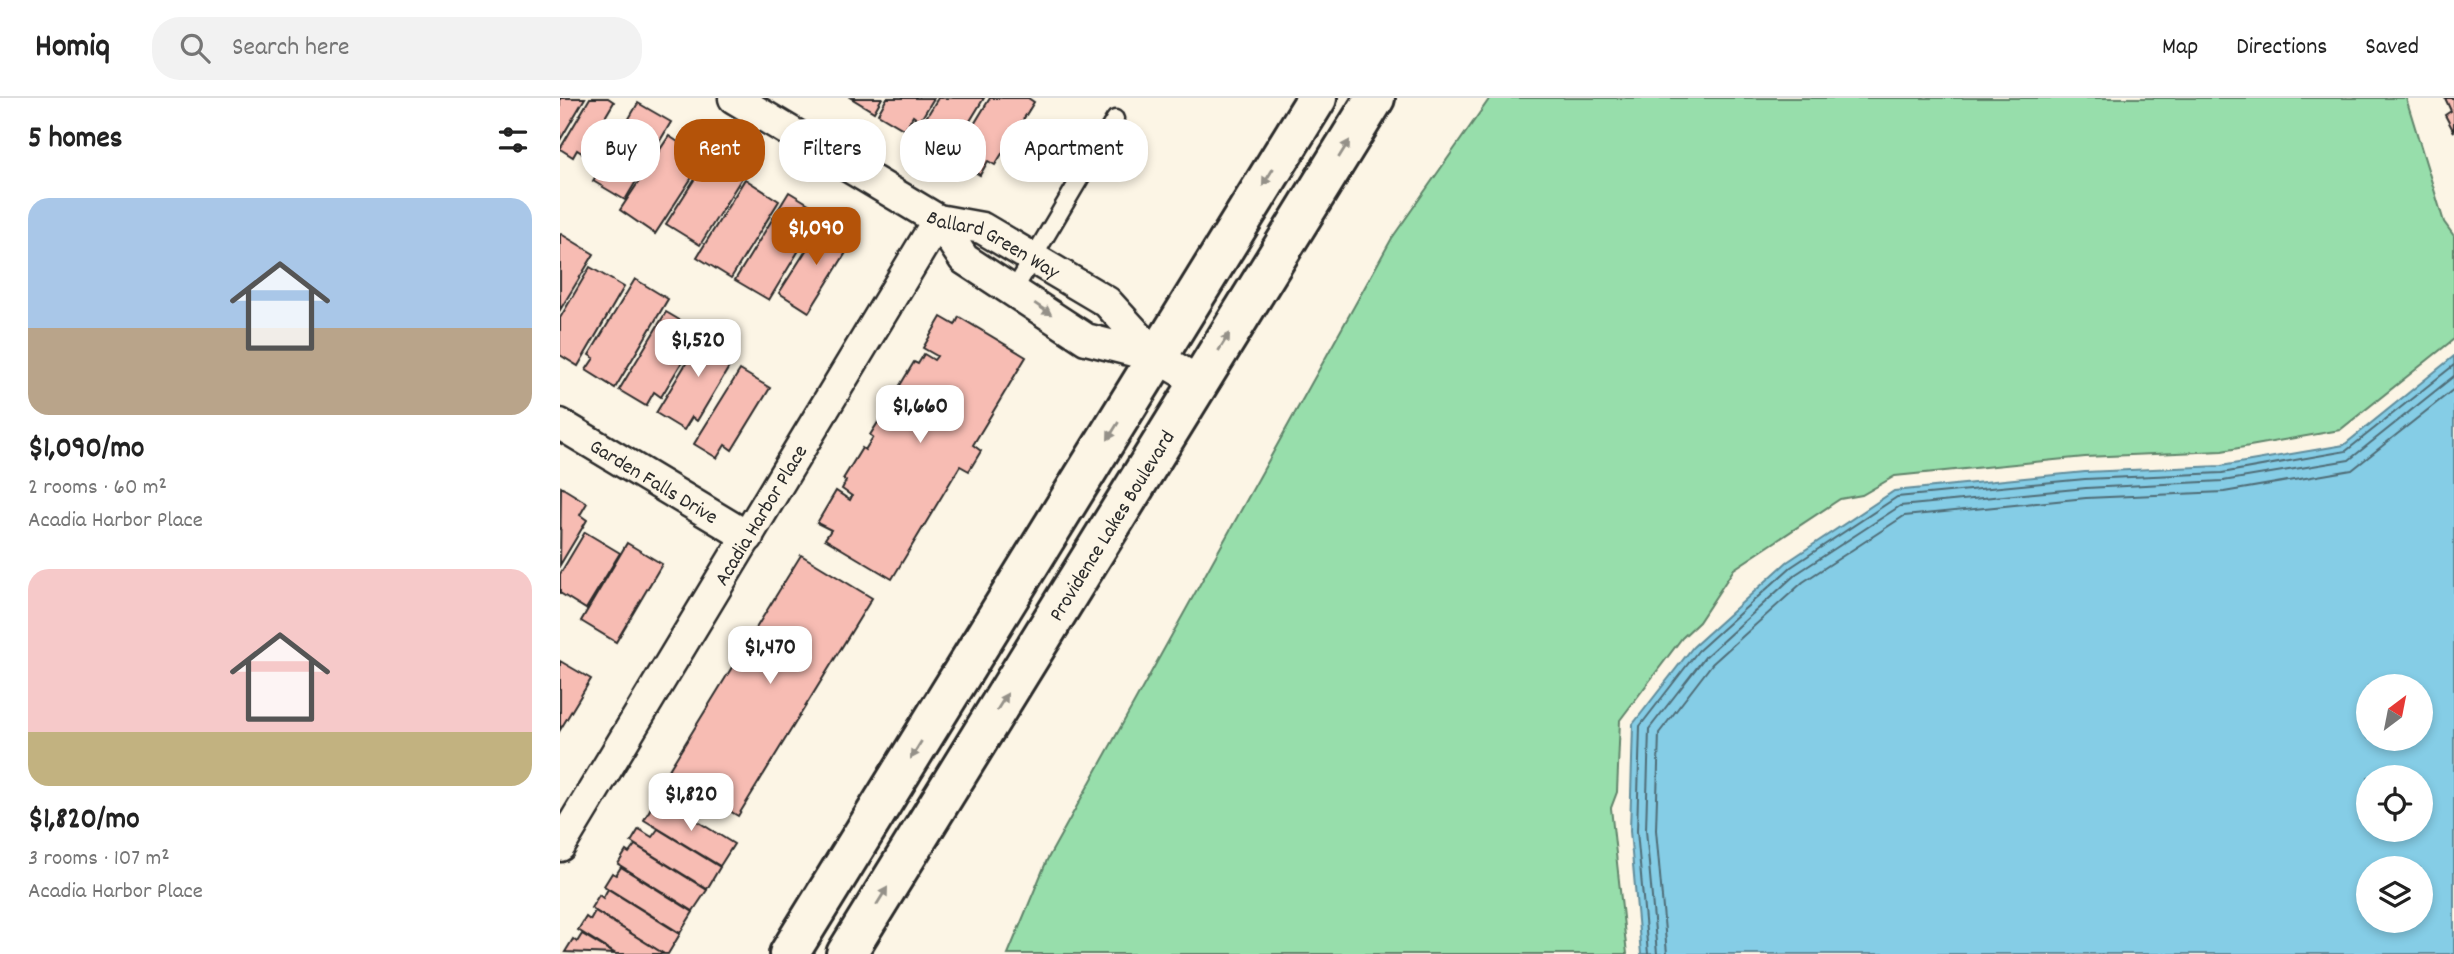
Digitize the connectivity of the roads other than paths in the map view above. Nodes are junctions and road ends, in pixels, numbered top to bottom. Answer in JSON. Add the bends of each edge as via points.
{"nodes":[{"id":1,"x":734,"y":98,"type":"edge"},
{"id":2,"x":1317,"y":98,"type":"edge"},
{"id":3,"x":1375,"y":98,"type":"edge"},
{"id":4,"x":1078,"y":182,"type":"edge"},
{"id":5,"x":938,"y":220,"type":"junction"},
{"id":6,"x":1033,"y":257,"type":"junction"},
{"id":7,"x":1014,"y":290,"type":"junction"},
{"id":8,"x":1157,"y":357,"type":"junction"},
{"id":9,"x":1199,"y":382,"type":"junction"},
{"id":10,"x":560,"y":424,"type":"edge"},
{"id":11,"x":748,"y":537,"type":"junction"},
{"id":12,"x":560,"y":846,"type":"edge"},
{"id":13,"x":789,"y":954,"type":"edge"},
{"id":14,"x":846,"y":954,"type":"edge"}],
"edges":[{"from":1,"to":5,"type":"street"},
{"from":2,"to":8,"type":"street","one_way":true},
{"from":9,"to":3,"type":"street","name":"Providence Lakes Boulevard","one_way":true},
{"from":4,"to":6,"type":"lane"},
{"from":5,"to":6,"type":"street","name":"Ballard Green Way","via":[[982,228]]},
{"from":5,"to":7,"type":"street","name":"Ballard Green Way","via":[[964,259]]},
{"from":5,"to":11,"type":"street","name":"Acadia Harbor Place"},
{"from":6,"to":7,"type":"lane"},
{"from":6,"to":8,"type":"street","name":"Ballard Green Way","via":[[1107,302]]},
{"from":7,"to":8,"type":"street","name":"Ballard Green Way","one_way":true,"via":[[1086,339]]},
{"from":8,"to":9,"type":"street","name":"Ballard Green Way"},
{"from":8,"to":13,"type":"street","one_way":true},
{"from":14,"to":9,"type":"street","name":"Providence Lakes Boulevard","one_way":true},
{"from":10,"to":11,"type":"street","name":"Garden Falls Drive"},
{"from":11,"to":12,"type":"street","name":"Acadia Harbor Place"}]}
